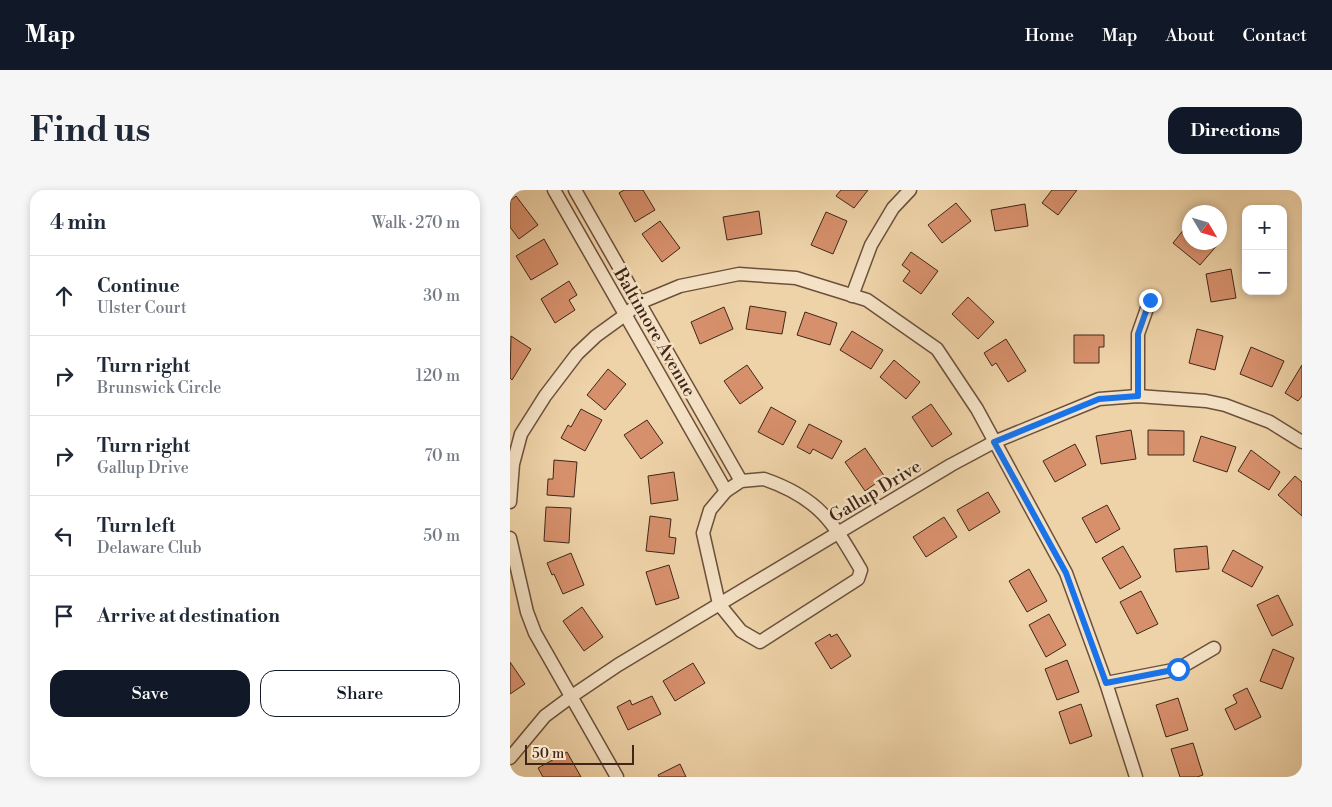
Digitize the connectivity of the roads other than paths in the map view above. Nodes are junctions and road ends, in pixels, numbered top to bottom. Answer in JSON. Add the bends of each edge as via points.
{"nodes":[{"id":1,"x":554,"y":190,"type":"edge"},
{"id":2,"x":575,"y":190,"type":"edge"},
{"id":3,"x":910,"y":190,"type":"edge"},
{"id":4,"x":852,"y":296,"type":"junction"},
{"id":5,"x":1150,"y":300,"type":"dead end"},
{"id":6,"x":639,"y":302,"type":"junction"},
{"id":7,"x":625,"y":315,"type":"junction"},
{"id":8,"x":1138,"y":396,"type":"junction"},
{"id":9,"x":994,"y":442,"type":"junction"},
{"id":10,"x":1302,"y":442,"type":"edge"},
{"id":11,"x":741,"y":481,"type":"junction"},
{"id":12,"x":726,"y":492,"type":"junction"},
{"id":13,"x":510,"y":502,"type":"edge"},
{"id":14,"x":839,"y":532,"type":"junction"},
{"id":15,"x":510,"y":538,"type":"edge"},
{"id":16,"x":719,"y":604,"type":"junction"},
{"id":17,"x":1214,"y":648,"type":"dead end"},
{"id":18,"x":1106,"y":683,"type":"junction"},
{"id":19,"x":572,"y":696,"type":"junction"},
{"id":20,"x":510,"y":758,"type":"edge"},
{"id":21,"x":618,"y":777,"type":"edge"},
{"id":22,"x":1136,"y":777,"type":"edge"}],
"edges":[{"from":1,"to":7,"type":"street","name":"Baltimore Avenue"},
{"from":2,"to":6,"type":"street","name":"Baltimore Avenue"},
{"from":3,"to":4,"type":"street","via":[[893,208],[871,245]]},
{"from":4,"to":6,"type":"street","via":[[796,278],[738,274],[680,286]]},
{"from":4,"to":9,"type":"street","via":[[867,300],[937,349],[977,409]]},
{"from":5,"to":8,"type":"street","via":[[1138,334]]},
{"from":6,"to":7,"type":"street"},
{"from":6,"to":11,"type":"street","name":"Baltimore Avenue"},
{"from":7,"to":12,"type":"street","name":"Baltimore Avenue"},
{"from":7,"to":13,"type":"street","via":[[578,354],[545,396],[521,434],[513,464]]},
{"from":8,"to":9,"type":"street","name":"Gallup Drive","via":[[1099,399]]},
{"from":8,"to":10,"type":"street","name":"Gallup Drive","via":[[1225,405],[1270,422]]},
{"from":9,"to":14,"type":"street","name":"Gallup Drive"},
{"from":9,"to":18,"type":"street","via":[[1066,573]]},
{"from":11,"to":12,"type":"street"},
{"from":11,"to":14,"type":"street","via":[[764,479],[782,485],[803,496]]},
{"from":12,"to":16,"type":"street","via":[[710,510],[703,533]]},
{"from":14,"to":16,"type":"street","name":"Gallup Drive"},
{"from":14,"to":16,"type":"street","via":[[860,570],[858,579],[760,642],[741,631]]},
{"from":15,"to":19,"type":"street","via":[[527,612]]},
{"from":16,"to":19,"type":"street","name":"Gallup Drive"},
{"from":17,"to":18,"type":"street","via":[[1178,669]]},
{"from":18,"to":22,"type":"street"},
{"from":19,"to":20,"type":"street","name":"Gallup Drive","via":[[545,716]]},
{"from":19,"to":21,"type":"street"}]}
